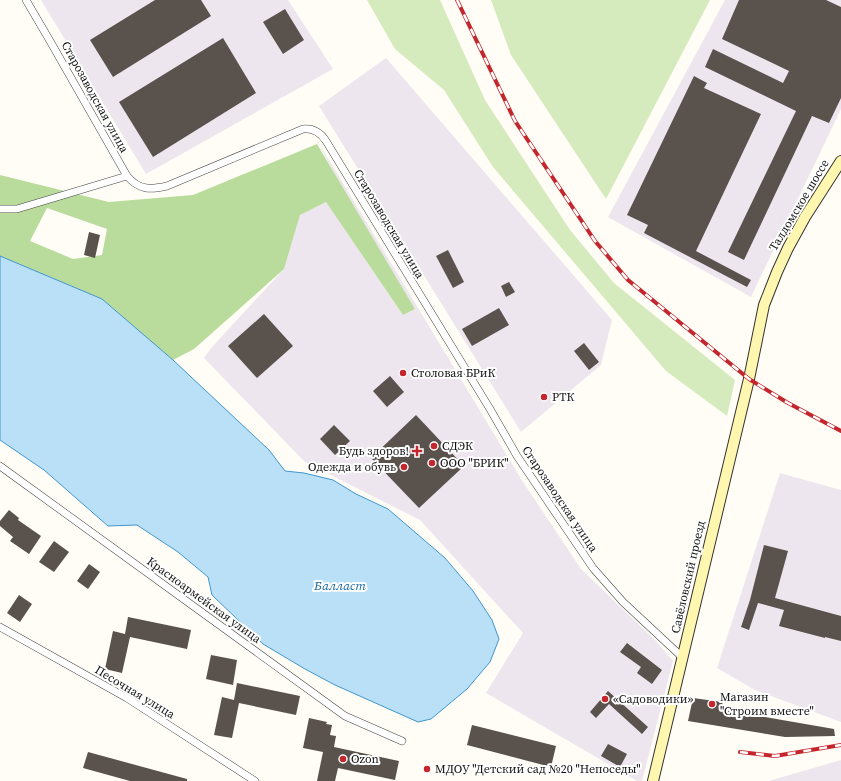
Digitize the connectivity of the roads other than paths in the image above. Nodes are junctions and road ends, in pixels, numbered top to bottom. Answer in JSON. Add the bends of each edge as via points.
{"nodes":[{"id":1,"x":26,"y":0,"type":"edge"},
{"id":2,"x":841,"y":161,"type":"edge"},
{"id":3,"x":127,"y":176,"type":"junction"},
{"id":4,"x":0,"y":209,"type":"edge"},
{"id":5,"x":749,"y":379,"type":"joint"},
{"id":6,"x":0,"y":466,"type":"edge"},
{"id":7,"x":0,"y":627,"type":"edge"},
{"id":8,"x":682,"y":657,"type":"junction"},
{"id":9,"x":402,"y":742,"type":"dead end"},
{"id":10,"x":255,"y":781,"type":"edge"},
{"id":11,"x":653,"y":781,"type":"edge"}],
"edges":[{"from":1,"to":3,"type":"street","name":"Старозаводская улица"},
{"from":2,"to":5,"type":"main road","name":"Талдомское шоссе","via":[[796,232],[777,272],[764,305]]},
{"from":3,"to":4,"type":"street","via":[[17,209]]},
{"from":3,"to":8,"type":"street","name":"Старозаводская улица","via":[[139,186],[160,187],[302,129],[319,133],[517,456],[589,561],[623,602]]},
{"from":5,"to":8,"type":"main road","name":"Савёловский проезд"},
{"from":6,"to":9,"type":"street","name":"Красноармейская улица","via":[[345,716]]},
{"from":7,"to":10,"type":"street","name":"Песочная улица","via":[[127,698]]},
{"from":8,"to":11,"type":"main road","name":"Савёловский проезд"}]}
